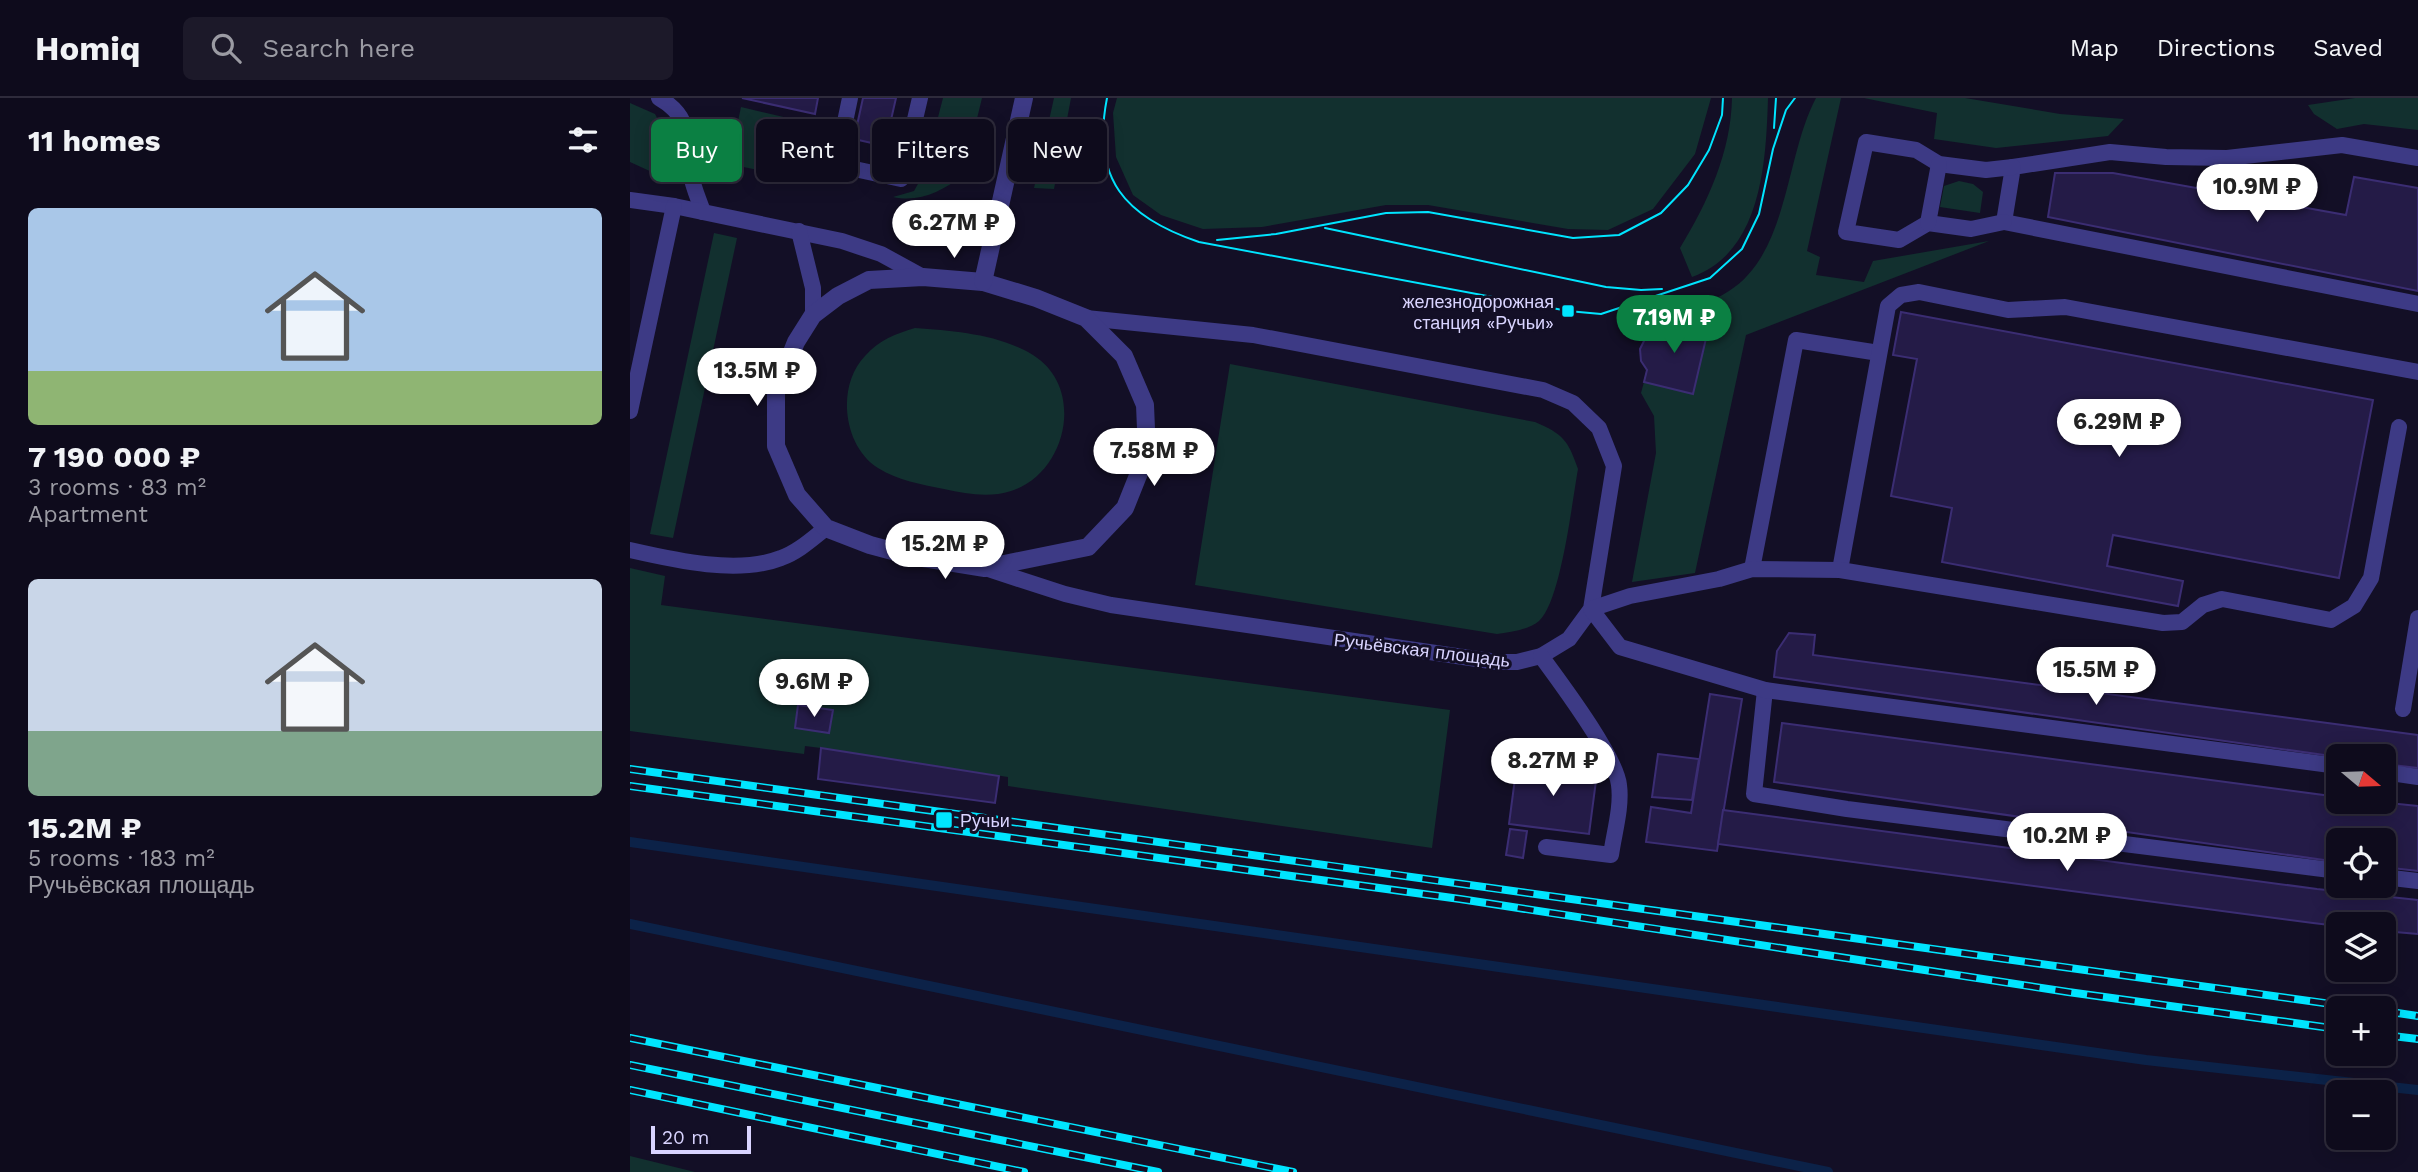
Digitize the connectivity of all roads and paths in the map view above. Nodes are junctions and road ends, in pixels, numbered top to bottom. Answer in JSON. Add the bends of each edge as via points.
{"nodes":[{"id":1,"x":659,"y":98,"type":"edge"},
{"id":2,"x":850,"y":98,"type":"edge"},
{"id":3,"x":920,"y":98,"type":"edge"},
{"id":4,"x":1024,"y":98,"type":"edge"},
{"id":5,"x":2418,"y":158,"type":"edge"},
{"id":6,"x":1939,"y":164,"type":"junction"},
{"id":7,"x":2013,"y":167,"type":"junction"},
{"id":8,"x":630,"y":200,"type":"edge"},
{"id":9,"x":674,"y":206,"type":"junction"},
{"id":10,"x":702,"y":212,"type":"junction"},
{"id":11,"x":2004,"y":222,"type":"junction"},
{"id":12,"x":1928,"y":223,"type":"junction"},
{"id":13,"x":799,"y":231,"type":"junction"},
{"id":14,"x":923,"y":277,"type":"junction"},
{"id":15,"x":983,"y":282,"type":"junction"},
{"id":16,"x":2418,"y":304,"type":"edge"},
{"id":17,"x":813,"y":315,"type":"junction"},
{"id":18,"x":1086,"y":318,"type":"junction"},
{"id":19,"x":1878,"y":353,"type":"junction"},
{"id":20,"x":2418,"y":372,"type":"edge"},
{"id":21,"x":630,"y":411,"type":"edge"},
{"id":22,"x":2399,"y":427,"type":"dead end"},
{"id":23,"x":826,"y":528,"type":"junction"},
{"id":24,"x":630,"y":550,"type":"edge"},
{"id":25,"x":985,"y":568,"type":"junction"},
{"id":26,"x":1752,"y":569,"type":"junction"},
{"id":27,"x":1840,"y":570,"type":"junction"},
{"id":28,"x":1591,"y":610,"type":"junction"},
{"id":29,"x":2418,"y":618,"type":"edge"},
{"id":30,"x":1541,"y":656,"type":"junction"},
{"id":31,"x":1765,"y":690,"type":"junction"},
{"id":32,"x":2403,"y":709,"type":"dead end"},
{"id":33,"x":2326,"y":764,"type":"edge"},
{"id":34,"x":2396,"y":774,"type":"edge"},
{"id":35,"x":2418,"y":777,"type":"edge"},
{"id":36,"x":1546,"y":847,"type":"dead end"},
{"id":37,"x":2326,"y":869,"type":"edge"},
{"id":38,"x":2396,"y":878,"type":"edge"},
{"id":39,"x":2418,"y":881,"type":"edge"}],
"edges":[{"from":1,"to":10,"type":"lane","via":[[683,119],[691,176]]},
{"from":2,"to":3,"type":"lane","via":[[836,164],[901,179]]},
{"from":4,"to":15,"type":"street"},
{"from":5,"to":7,"type":"lane","via":[[2342,145],[2228,158],[2110,152]]},
{"from":6,"to":7,"type":"lane","via":[[1986,170]]},
{"from":6,"to":12,"type":"lane"},
{"from":6,"to":12,"type":"lane","via":[[1916,150],[1866,142],[1846,232],[1899,240]]},
{"from":7,"to":11,"type":"lane"},
{"from":8,"to":9,"type":"lane"},
{"from":9,"to":10,"type":"lane"},
{"from":9,"to":21,"type":"lane"},
{"from":10,"to":13,"type":"lane"},
{"from":11,"to":12,"type":"lane","via":[[1971,229]]},
{"from":11,"to":16,"type":"lane"},
{"from":13,"to":14,"type":"lane","via":[[881,254]]},
{"from":13,"to":17,"type":"lane","via":[[813,288]]},
{"from":14,"to":15,"type":"street","name":"Ручьёвская площадь"},
{"from":14,"to":17,"type":"street","name":"Ручьёвская площадь","via":[[869,280]]},
{"from":15,"to":18,"type":"street","name":"Ручьёвская площадь"},
{"from":17,"to":23,"type":"street","name":"Ручьёвская площадь","via":[[796,342],[776,392],[776,446],[797,495]]},
{"from":18,"to":25,"type":"street","name":"Ручьёвская площадь","via":[[1124,356],[1145,405],[1147,453],[1125,508],[1088,547]]},
{"from":18,"to":28,"type":"lane","name":"Ручьёвская площадь","via":[[1253,335],[1544,390],[1573,403],[1599,428],[1614,466]]},
{"from":19,"to":20,"type":"lane","via":[[1888,306],[1901,295],[1919,292],[2008,310],[2065,307]]},
{"from":19,"to":26,"type":"lane","via":[[1796,340]]},
{"from":19,"to":27,"type":"lane"},
{"from":22,"to":27,"type":"lane","via":[[2371,578],[2354,606],[2331,620],[2222,599],[2203,605],[2182,622],[2163,623]]},
{"from":23,"to":24,"type":"lane","via":[[780,559],[745,566]]},
{"from":23,"to":25,"type":"street","name":"Ручьёвская площадь","via":[[911,556]]},
{"from":25,"to":30,"type":"lane","name":"Ручьёвская площадь","via":[[1111,605],[1496,662]]},
{"from":26,"to":27,"type":"lane"},
{"from":26,"to":28,"type":"lane","via":[[1630,596]]},
{"from":28,"to":30,"type":"lane","name":"Ручьёвская площадь","via":[[1569,639]]},
{"from":28,"to":31,"type":"lane","via":[[1620,647]]},
{"from":29,"to":32,"type":"lane"},
{"from":30,"to":36,"type":"lane","via":[[1577,705],[1620,787],[1611,855]]},
{"from":31,"to":33,"type":"lane"},
{"from":31,"to":37,"type":"lane","via":[[1754,794]]},
{"from":34,"to":35,"type":"lane"},
{"from":38,"to":39,"type":"lane"}]}
